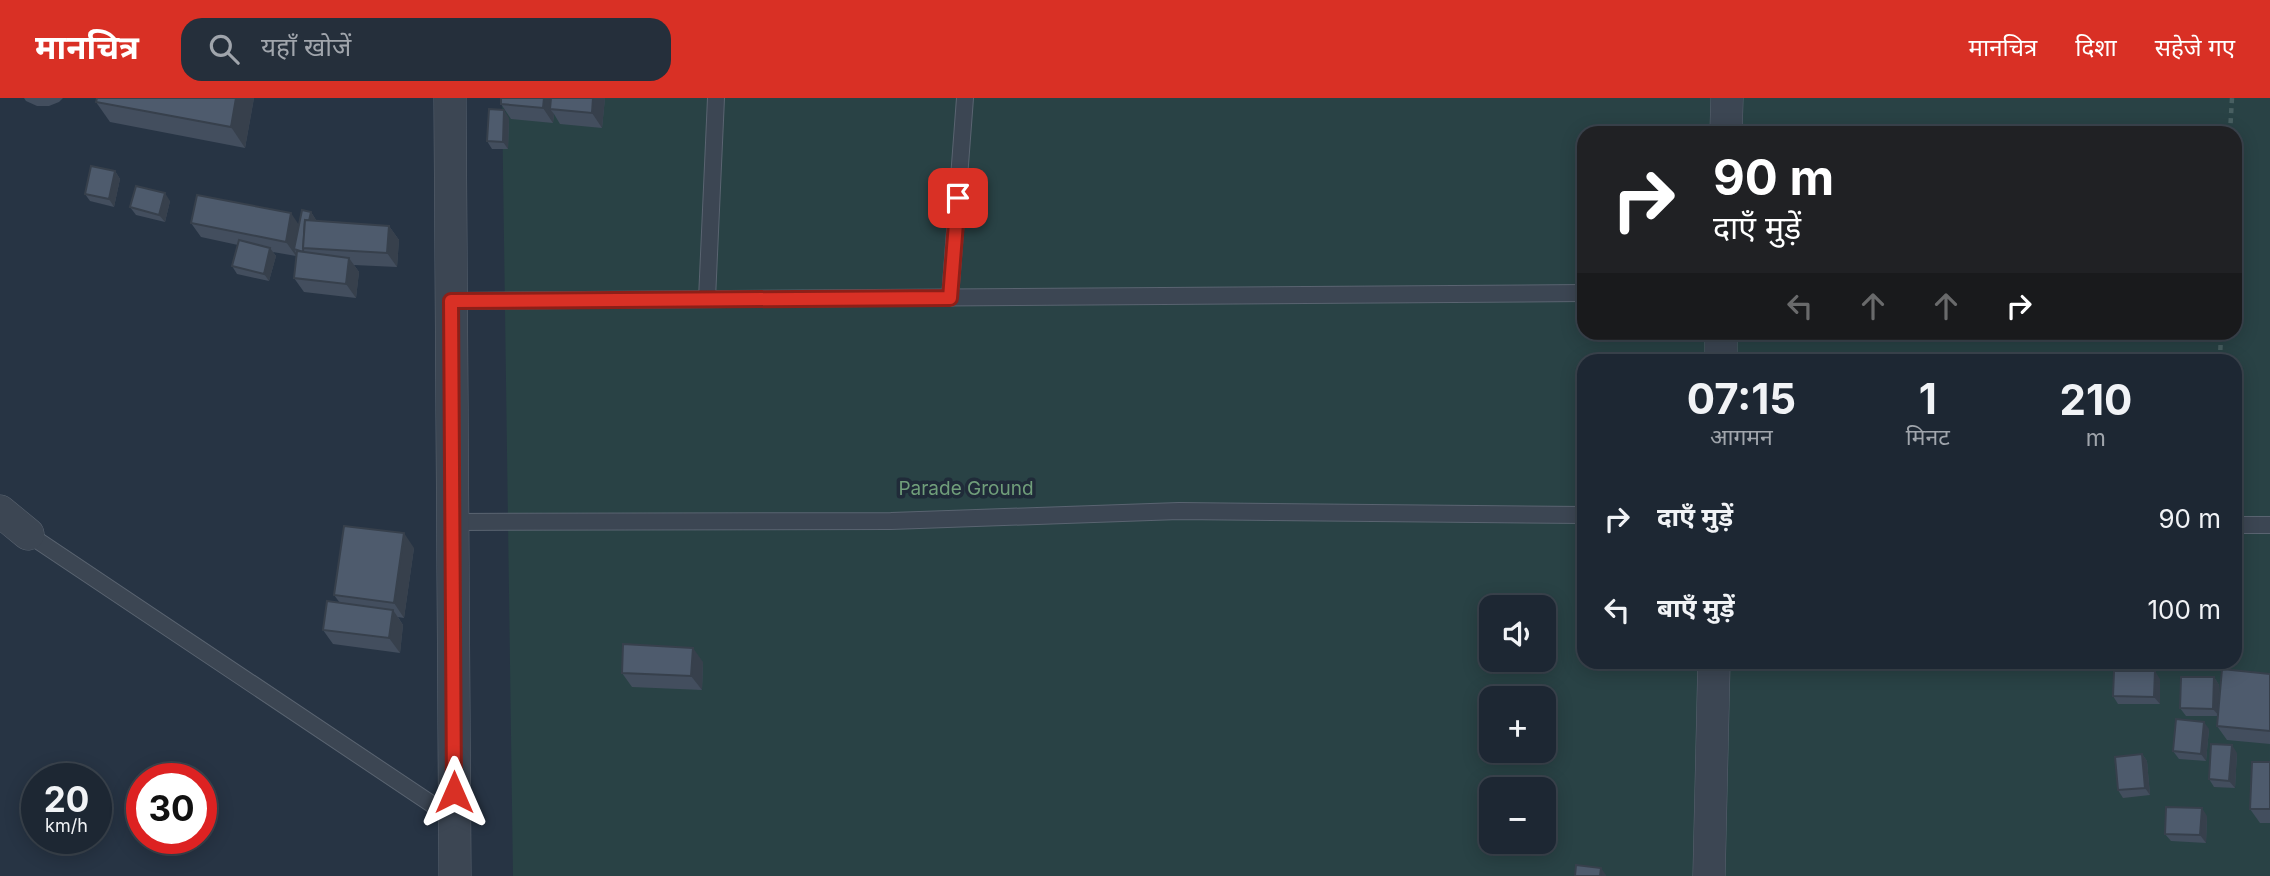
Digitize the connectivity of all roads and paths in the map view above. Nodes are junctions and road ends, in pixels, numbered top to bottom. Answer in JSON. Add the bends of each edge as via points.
{"nodes":[{"id":1,"x":450,"y":98,"type":"edge"},
{"id":2,"x":716,"y":98,"type":"edge"},
{"id":3,"x":965,"y":98,"type":"edge"},
{"id":4,"x":1727,"y":98,"type":"edge"},
{"id":5,"x":2232,"y":98,"type":"edge"},
{"id":6,"x":1726,"y":126,"type":"edge"},
{"id":7,"x":2230,"y":126,"type":"edge"},
{"id":8,"x":1577,"y":293,"type":"edge"},
{"id":9,"x":950,"y":298,"type":"junction"},
{"id":10,"x":707,"y":299,"type":"junction"},
{"id":11,"x":451,"y":301,"type":"junction"},
{"id":12,"x":0,"y":511,"type":"edge"},
{"id":13,"x":1577,"y":514,"type":"edge"},
{"id":14,"x":452,"y":522,"type":"junction"},
{"id":15,"x":2242,"y":525,"type":"edge"},
{"id":16,"x":2270,"y":525,"type":"edge"},
{"id":17,"x":29,"y":534,"type":"joint"},
{"id":18,"x":1714,"y":669,"type":"edge"},
{"id":19,"x":454,"y":819,"type":"junction"},
{"id":20,"x":455,"y":876,"type":"edge"},
{"id":21,"x":460,"y":876,"type":"edge"},
{"id":22,"x":1709,"y":876,"type":"edge"}],
"edges":[{"from":1,"to":11,"type":"street"},
{"from":2,"to":10,"type":"lane"},
{"from":3,"to":9,"type":"lane"},
{"from":4,"to":6,"type":"street"},
{"from":5,"to":7,"type":"path"},
{"from":8,"to":9,"type":"lane"},
{"from":9,"to":10,"type":"lane"},
{"from":10,"to":11,"type":"lane"},
{"from":11,"to":14,"type":"street"},
{"from":12,"to":17,"type":"street"},
{"from":13,"to":14,"type":"lane","via":[[1179,511],[891,521]]},
{"from":14,"to":19,"type":"street"},
{"from":15,"to":16,"type":"lane"},
{"from":17,"to":19,"type":"lane"},
{"from":18,"to":22,"type":"street"},
{"from":19,"to":20,"type":"street"},
{"from":20,"to":21,"type":"street"}]}
